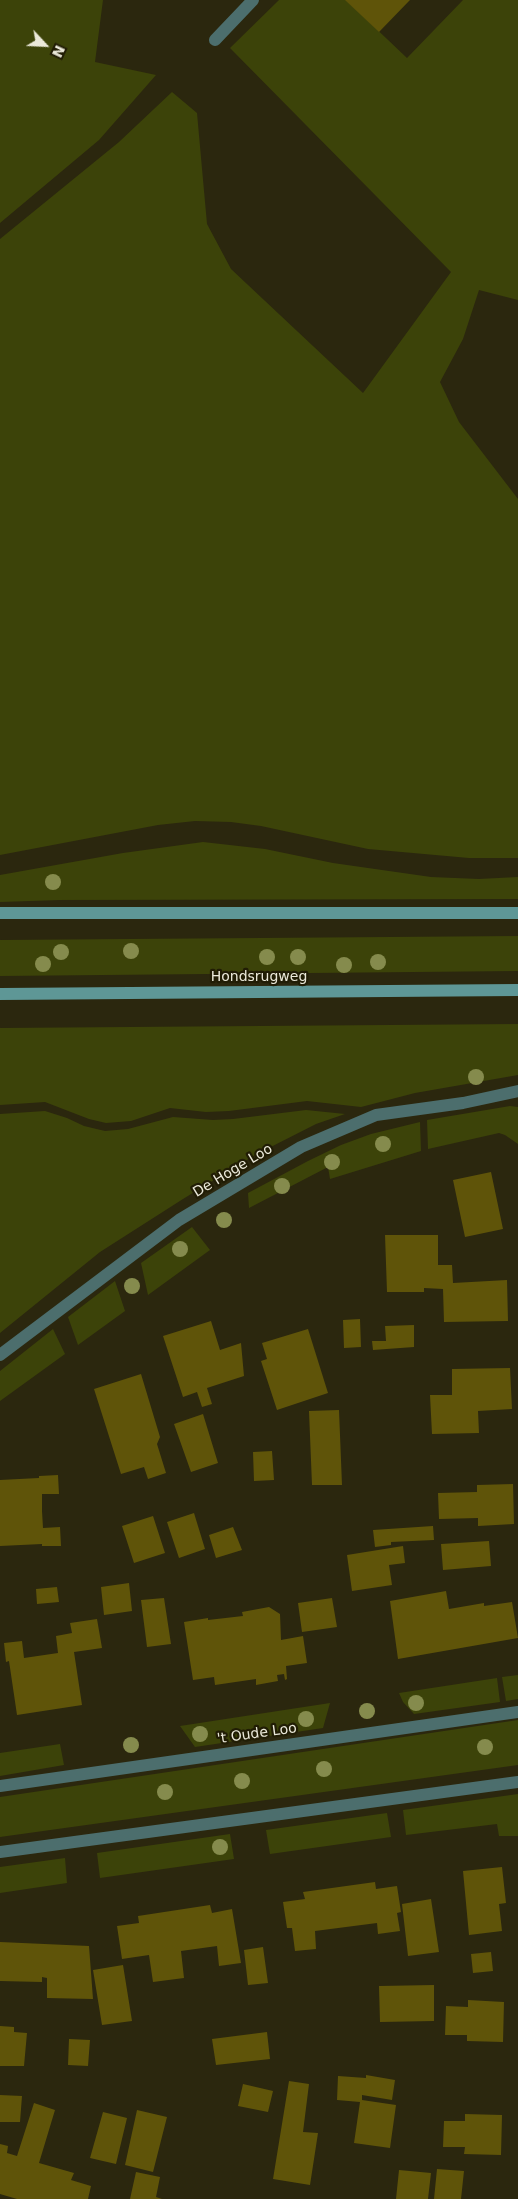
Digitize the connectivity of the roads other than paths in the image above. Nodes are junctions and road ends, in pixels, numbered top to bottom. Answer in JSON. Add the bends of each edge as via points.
{"nodes":[{"id":1,"x":253,"y":0,"type":"edge"},
{"id":2,"x":215,"y":40,"type":"dead end"},
{"id":3,"x":0,"y":913,"type":"edge"},
{"id":4,"x":518,"y":913,"type":"edge"},
{"id":5,"x":518,"y":990,"type":"edge"},
{"id":6,"x":0,"y":994,"type":"edge"},
{"id":7,"x":518,"y":1091,"type":"edge"},
{"id":8,"x":0,"y":1355,"type":"edge"},
{"id":9,"x":518,"y":1712,"type":"edge"},
{"id":10,"x":518,"y":1782,"type":"edge"},
{"id":11,"x":0,"y":1786,"type":"edge"},
{"id":12,"x":0,"y":1852,"type":"edge"}],
"edges":[{"from":1,"to":2,"type":"street"},
{"from":3,"to":4,"type":"main road"},
{"from":5,"to":6,"type":"main road","name":"Hondsrugweg"},
{"from":7,"to":8,"type":"street","name":"De Hoge Loo","via":[[376,1115],[301,1147],[179,1220]]},
{"from":9,"to":11,"type":"street","name":"'t Oude Loo"},
{"from":10,"to":12,"type":"street"}]}
